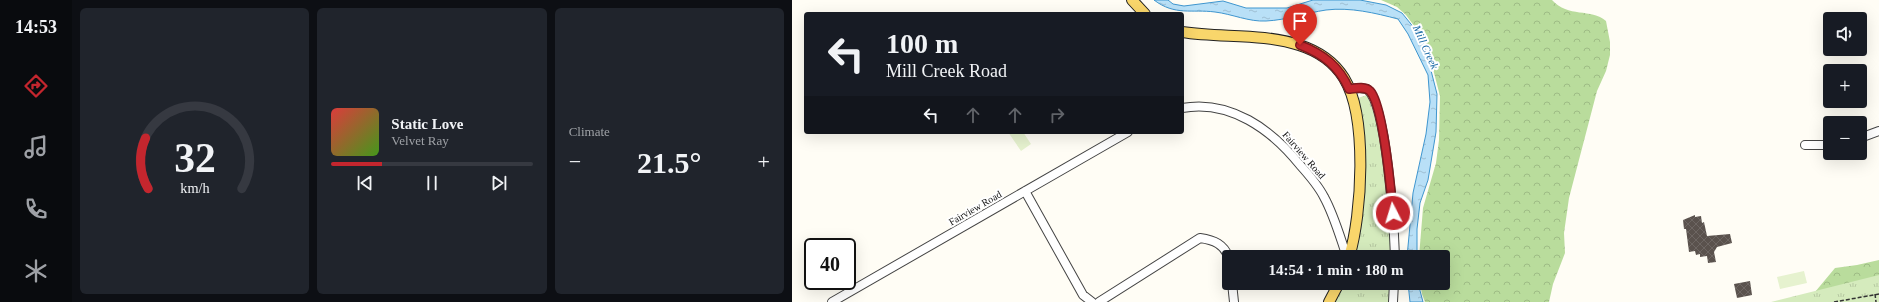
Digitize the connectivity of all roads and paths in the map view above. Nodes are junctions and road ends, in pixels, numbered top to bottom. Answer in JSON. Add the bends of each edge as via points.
{"nodes":[{"id":1,"x":1132,"y":0,"type":"edge"},
{"id":2,"x":1143,"y":12,"type":"edge"},
{"id":3,"x":1184,"y":32,"type":"edge"},
{"id":4,"x":1349,"y":89,"type":"junction"},
{"id":5,"x":1184,"y":108,"type":"edge"},
{"id":6,"x":1879,"y":131,"type":"edge"},
{"id":7,"x":1125,"y":134,"type":"edge"},
{"id":8,"x":1867,"y":135,"type":"edge"},
{"id":9,"x":1823,"y":144,"type":"edge"},
{"id":10,"x":1805,"y":145,"type":"dead end"},
{"id":11,"x":1025,"y":191,"type":"junction"},
{"id":12,"x":1225,"y":250,"type":"edge"},
{"id":13,"x":1345,"y":250,"type":"edge"},
{"id":14,"x":1350,"y":250,"type":"edge"},
{"id":15,"x":1395,"y":250,"type":"edge"},
{"id":16,"x":1233,"y":290,"type":"edge"},
{"id":17,"x":1335,"y":290,"type":"edge"},
{"id":18,"x":1394,"y":290,"type":"edge"},
{"id":19,"x":1875,"y":294,"type":"junction"},
{"id":20,"x":1879,"y":294,"type":"edge"},
{"id":21,"x":832,"y":302,"type":"edge"},
{"id":22,"x":1092,"y":302,"type":"edge"},
{"id":23,"x":1100,"y":302,"type":"edge"},
{"id":24,"x":1234,"y":302,"type":"edge"},
{"id":25,"x":1329,"y":302,"type":"edge"},
{"id":26,"x":1393,"y":302,"type":"edge"},
{"id":27,"x":1834,"y":302,"type":"edge"},
{"id":28,"x":1876,"y":302,"type":"edge"}],
"edges":[{"from":1,"to":2,"type":"main road"},
{"from":3,"to":4,"type":"main road","via":[[1262,38],[1300,45],[1326,58],[1340,72]]},
{"from":4,"to":14,"type":"main road","via":[[1358,125],[1360,174],[1356,226]]},
{"from":4,"to":15,"type":"street","via":[[1367,89],[1375,100],[1383,135],[1392,200]]},
{"from":5,"to":13,"type":"street","name":"Fairview Road","via":[[1198,106],[1226,111],[1254,122],[1278,139],[1325,198]]},
{"from":6,"to":8,"type":"street"},
{"from":7,"to":11,"type":"street","name":"Fairview Road"},
{"from":9,"to":10,"type":"street"},
{"from":11,"to":21,"type":"street","name":"Fairview Road"},
{"from":11,"to":22,"type":"street","via":[[1083,295]]},
{"from":12,"to":23,"type":"street","via":[[1223,246],[1211,240],[1200,238]]},
{"from":16,"to":24,"type":"street"},
{"from":17,"to":25,"type":"main road"},
{"from":18,"to":26,"type":"street"},
{"from":19,"to":20,"type":"path"},
{"from":19,"to":27,"type":"path"},
{"from":19,"to":28,"type":"path"}]}
